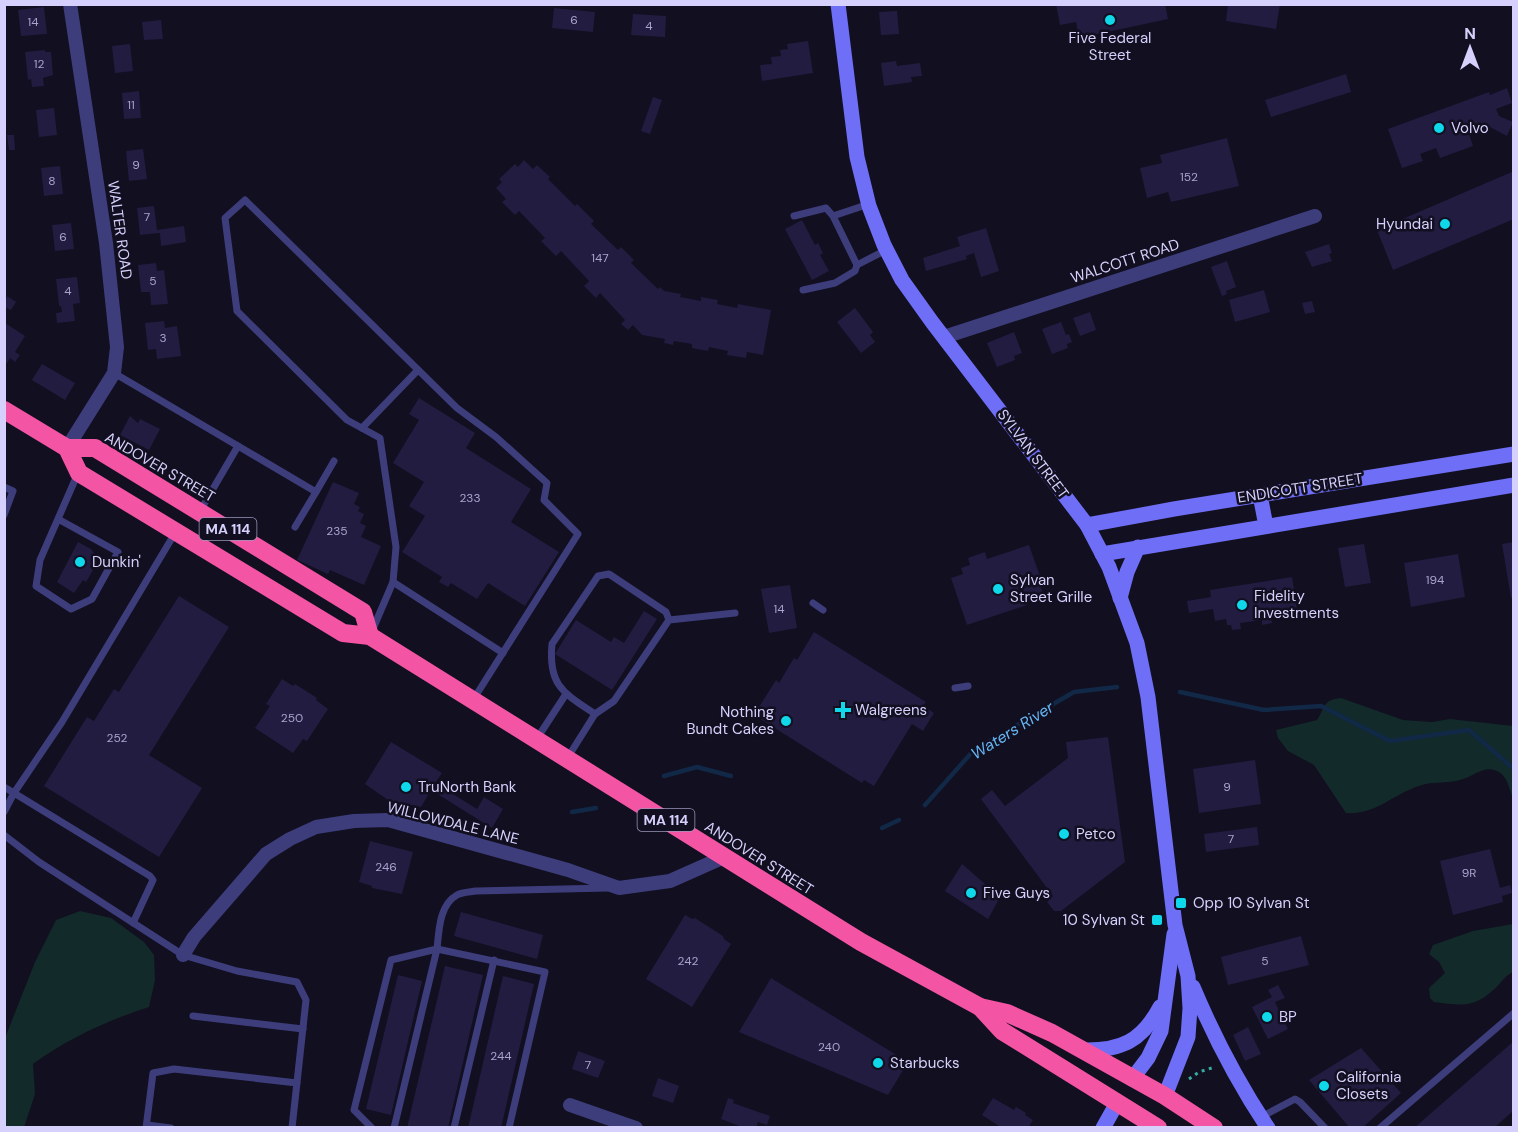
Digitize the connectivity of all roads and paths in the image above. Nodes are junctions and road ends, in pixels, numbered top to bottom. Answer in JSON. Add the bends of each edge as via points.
{"nodes":[{"id":1,"x":70,"y":4,"type":"edge"},
{"id":2,"x":838,"y":4,"type":"edge"},
{"id":3,"x":869,"y":204,"type":"junction"},
{"id":4,"x":794,"y":216,"type":"dead end"},
{"id":5,"x":832,"y":216,"type":"junction"},
{"id":6,"x":1315,"y":216,"type":"dead end"},
{"id":7,"x":886,"y":250,"type":"junction"},
{"id":8,"x":857,"y":265,"type":"junction"},
{"id":9,"x":803,"y":290,"type":"dead end"},
{"id":10,"x":944,"y":337,"type":"junction"},
{"id":11,"x":418,"y":370,"type":"junction"},
{"id":12,"x":114,"y":373,"type":"junction"},
{"id":13,"x":4,"y":410,"type":"edge"},
{"id":14,"x":362,"y":428,"type":"junction"},
{"id":15,"x":238,"y":446,"type":"junction"},
{"id":16,"x":67,"y":448,"type":"junction"},
{"id":17,"x":1514,"y":454,"type":"edge"},
{"id":18,"x":334,"y":461,"type":"dead end"},
{"id":19,"x":79,"y":473,"type":"junction"},
{"id":20,"x":1514,"y":485,"type":"edge"},
{"id":21,"x":4,"y":487,"type":"edge"},
{"id":22,"x":316,"y":492,"type":"junction"},
{"id":23,"x":1260,"y":495,"type":"junction"},
{"id":24,"x":200,"y":511,"type":"junction"},
{"id":25,"x":4,"y":515,"type":"edge"},
{"id":26,"x":58,"y":519,"type":"junction"},
{"id":27,"x":1087,"y":525,"type":"junction"},
{"id":28,"x":1266,"y":526,"type":"junction"},
{"id":29,"x":295,"y":527,"type":"dead end"},
{"id":30,"x":176,"y":531,"type":"junction"},
{"id":31,"x":1138,"y":548,"type":"junction"},
{"id":32,"x":1102,"y":554,"type":"junction"},
{"id":33,"x":393,"y":582,"type":"junction"},
{"id":34,"x":1120,"y":598,"type":"junction"},
{"id":35,"x":813,"y":603,"type":"dead end"},
{"id":36,"x":823,"y":610,"type":"dead end"},
{"id":37,"x":735,"y":613,"type":"dead end"},
{"id":38,"x":669,"y":620,"type":"junction"},
{"id":39,"x":370,"y":636,"type":"junction"},
{"id":40,"x":503,"y":653,"type":"junction"},
{"id":41,"x":968,"y":686,"type":"dead end"},
{"id":42,"x":955,"y":688,"type":"dead end"},
{"id":43,"x":566,"y":694,"type":"junction"},
{"id":44,"x":473,"y":701,"type":"junction"},
{"id":45,"x":595,"y":714,"type":"junction"},
{"id":46,"x":536,"y":740,"type":"junction"},
{"id":47,"x":566,"y":759,"type":"junction"},
{"id":48,"x":4,"y":787,"type":"edge"},
{"id":49,"x":14,"y":793,"type":"junction"},
{"id":50,"x":4,"y":812,"type":"edge"},
{"id":51,"x":4,"y":836,"type":"edge"},
{"id":52,"x":724,"y":857,"type":"junction"},
{"id":53,"x":619,"y":888,"type":"junction"},
{"id":54,"x":133,"y":923,"type":"junction"},
{"id":55,"x":1175,"y":925,"type":"junction"},
{"id":56,"x":437,"y":949,"type":"junction"},
{"id":57,"x":183,"y":955,"type":"junction"},
{"id":58,"x":494,"y":960,"type":"junction"},
{"id":59,"x":1188,"y":976,"type":"junction"},
{"id":60,"x":1166,"y":996,"type":"junction"},
{"id":61,"x":980,"y":1007,"type":"junction"},
{"id":62,"x":1514,"y":1013,"type":"edge"},
{"id":63,"x":193,"y":1016,"type":"dead end"},
{"id":64,"x":303,"y":1029,"type":"junction"},
{"id":65,"x":1082,"y":1050,"type":"junction"},
{"id":66,"x":1219,"y":1065,"type":"dead end"},
{"id":67,"x":1132,"y":1079,"type":"junction"},
{"id":68,"x":1186,"y":1081,"type":"dead end"},
{"id":69,"x":297,"y":1083,"type":"junction"},
{"id":70,"x":1165,"y":1096,"type":"junction"},
{"id":71,"x":1117,"y":1103,"type":"junction"},
{"id":72,"x":570,"y":1105,"type":"dead end"},
{"id":73,"x":1265,"y":1122,"type":"edge"},
{"id":74,"x":147,"y":1126,"type":"edge"},
{"id":75,"x":1155,"y":1126,"type":"edge"},
{"id":76,"x":171,"y":1128,"type":"edge"},
{"id":77,"x":292,"y":1128,"type":"edge"},
{"id":78,"x":372,"y":1128,"type":"edge"},
{"id":79,"x":394,"y":1128,"type":"edge"},
{"id":80,"x":454,"y":1128,"type":"edge"},
{"id":81,"x":509,"y":1128,"type":"edge"},
{"id":82,"x":636,"y":1128,"type":"edge"},
{"id":83,"x":1103,"y":1128,"type":"edge"},
{"id":84,"x":1214,"y":1128,"type":"edge"},
{"id":85,"x":1325,"y":1128,"type":"edge"},
{"id":86,"x":1380,"y":1128,"type":"edge"}],
"edges":[{"from":1,"to":12,"type":"street","name":"WALTER ROAD","via":[[106,243],[117,347]]},
{"from":2,"to":3,"type":"main road","name":"SYLVAN STREET","via":[[857,157]]},
{"from":3,"to":5,"type":"lane"},
{"from":3,"to":7,"type":"main road","name":"SYLVAN STREET"},
{"from":4,"to":5,"type":"lane","via":[[826,208]]},
{"from":5,"to":8,"type":"lane"},
{"from":6,"to":10,"type":"street","name":"WALCOTT ROAD"},
{"from":7,"to":8,"type":"lane"},
{"from":7,"to":10,"type":"main road","name":"SYLVAN STREET","via":[[902,280]]},
{"from":8,"to":9,"type":"lane","via":[[855,271],[835,283]]},
{"from":10,"to":27,"type":"main road","name":"SYLVAN STREET"},
{"from":11,"to":14,"type":"lane"},
{"from":11,"to":14,"type":"lane","via":[[245,200],[225,218],[237,311],[347,420]]},
{"from":11,"to":40,"type":"lane","via":[[547,483],[543,500],[578,534]]},
{"from":12,"to":15,"type":"lane"},
{"from":12,"to":16,"type":"street","name":"WALTER ROAD"},
{"from":13,"to":16,"type":"highway","name":"ANDOVER STREET","number":"MA 114"},
{"from":14,"to":33,"type":"lane","via":[[380,438],[396,547]]},
{"from":15,"to":22,"type":"lane"},
{"from":15,"to":24,"type":"lane"},
{"from":16,"to":19,"type":"highway"},
{"from":16,"to":24,"type":"highway","name":"ANDOVER STREET","number":"MA 114","via":[[95,448]]},
{"from":17,"to":23,"type":"main road","name":"ENDICOTT STREET"},
{"from":18,"to":22,"type":"lane"},
{"from":19,"to":26,"type":"lane"},
{"from":19,"to":30,"type":"highway","name":"ANDOVER STREET","number":"MA 114"},
{"from":20,"to":28,"type":"main road"},
{"from":21,"to":25,"type":"lane","via":[[13,491]]},
{"from":22,"to":29,"type":"lane"},
{"from":23,"to":27,"type":"main road","name":"ENDICOTT STREET"},
{"from":23,"to":28,"type":"main road"},
{"from":24,"to":39,"type":"highway","name":"ANDOVER STREET","number":"MA 114","via":[[363,612]]},
{"from":26,"to":26,"type":"lane","via":[[118,552],[92,599],[71,609],[36,586],[40,560]]},
{"from":27,"to":32,"type":"main road","name":"SYLVAN STREET"},
{"from":28,"to":31,"type":"main road"},
{"from":30,"to":39,"type":"highway","name":"ANDOVER STREET","number":"MA 114","via":[[343,633]]},
{"from":30,"to":49,"type":"lane","via":[[62,722]]},
{"from":31,"to":32,"type":"main road"},
{"from":31,"to":34,"type":"main road"},
{"from":32,"to":34,"type":"main road","name":"SYLVAN STREET"},
{"from":33,"to":39,"type":"lane"},
{"from":33,"to":40,"type":"lane"},
{"from":34,"to":55,"type":"main road","name":"SYLVAN STREET","via":[[1137,643],[1148,697]]},
{"from":35,"to":36,"type":"lane"},
{"from":37,"to":38,"type":"lane"},
{"from":38,"to":43,"type":"lane","via":[[666,612],[609,574],[598,576],[552,644],[555,682]]},
{"from":38,"to":45,"type":"lane","via":[[614,701]]},
{"from":39,"to":44,"type":"highway","name":"ANDOVER STREET","number":"MA 114"},
{"from":40,"to":44,"type":"lane"},
{"from":41,"to":42,"type":"lane"},
{"from":43,"to":45,"type":"lane"},
{"from":43,"to":46,"type":"lane"},
{"from":44,"to":46,"type":"highway","name":"ANDOVER STREET","number":"MA 114"},
{"from":45,"to":47,"type":"lane"},
{"from":46,"to":47,"type":"highway","name":"ANDOVER STREET","number":"MA 114"},
{"from":47,"to":52,"type":"highway","name":"ANDOVER STREET","number":"MA 114"},
{"from":48,"to":49,"type":"lane"},
{"from":49,"to":50,"type":"lane"},
{"from":49,"to":54,"type":"lane","via":[[150,876],[153,880]]},
{"from":51,"to":54,"type":"lane"},
{"from":52,"to":53,"type":"street","name":"WILLOWDALE LANE","via":[[670,881]]},
{"from":52,"to":61,"type":"highway","name":"ANDOVER STREET","number":"MA 114","via":[[861,942]]},
{"from":53,"to":56,"type":"lane","via":[[458,894],[447,903]]},
{"from":53,"to":57,"type":"street","name":"WILLOWDALE LANE","via":[[388,820],[354,821],[316,827],[266,854]]},
{"from":54,"to":57,"type":"lane"},
{"from":55,"to":59,"type":"main road","name":"SYLVAN STREET"},
{"from":55,"to":60,"type":"main road","name":"SYLVAN STREET"},
{"from":56,"to":58,"type":"lane"},
{"from":56,"to":78,"type":"lane","via":[[391,960],[354,1110]]},
{"from":56,"to":79,"type":"lane"},
{"from":57,"to":64,"type":"lane","via":[[237,971],[297,982],[306,1000]]},
{"from":58,"to":80,"type":"lane"},
{"from":58,"to":81,"type":"lane","via":[[545,972]]},
{"from":59,"to":70,"type":"main road","name":"SYLVAN STREET","via":[[1188,1037]]},
{"from":59,"to":73,"type":"main road","via":[[1221,1051]]},
{"from":60,"to":65,"type":"main road","via":[[1140,1036],[1111,1048]]},
{"from":60,"to":67,"type":"main road","name":"SYLVAN STREET","via":[[1161,1031]]},
{"from":61,"to":65,"type":"highway","name":"ANDOVER STREET","number":"MA 114","via":[[1007,1013]]},
{"from":61,"to":71,"type":"highway","name":"ANDOVER STREET","number":"MA 114","via":[[1002,1031]]},
{"from":62,"to":86,"type":"lane"},
{"from":63,"to":64,"type":"lane"},
{"from":64,"to":69,"type":"lane"},
{"from":65,"to":67,"type":"highway","name":"ANDOVER STREET","number":"MA 114"},
{"from":66,"to":68,"type":"path"},
{"from":67,"to":70,"type":"highway","name":"ANDOVER STREET","number":"MA 114"},
{"from":67,"to":71,"type":"highway"},
{"from":69,"to":74,"type":"lane","via":[[174,1069],[153,1073]]},
{"from":69,"to":77,"type":"lane"},
{"from":70,"to":75,"type":"highway"},
{"from":70,"to":84,"type":"highway","name":"ANDOVER STREET","number":"MA 114"},
{"from":71,"to":75,"type":"highway","name":"ANDOVER STREET","number":"MA 114"},
{"from":71,"to":83,"type":"main road"},
{"from":72,"to":82,"type":"street"},
{"from":73,"to":85,"type":"lane","via":[[1295,1099]]},
{"from":74,"to":76,"type":"lane"}]}
